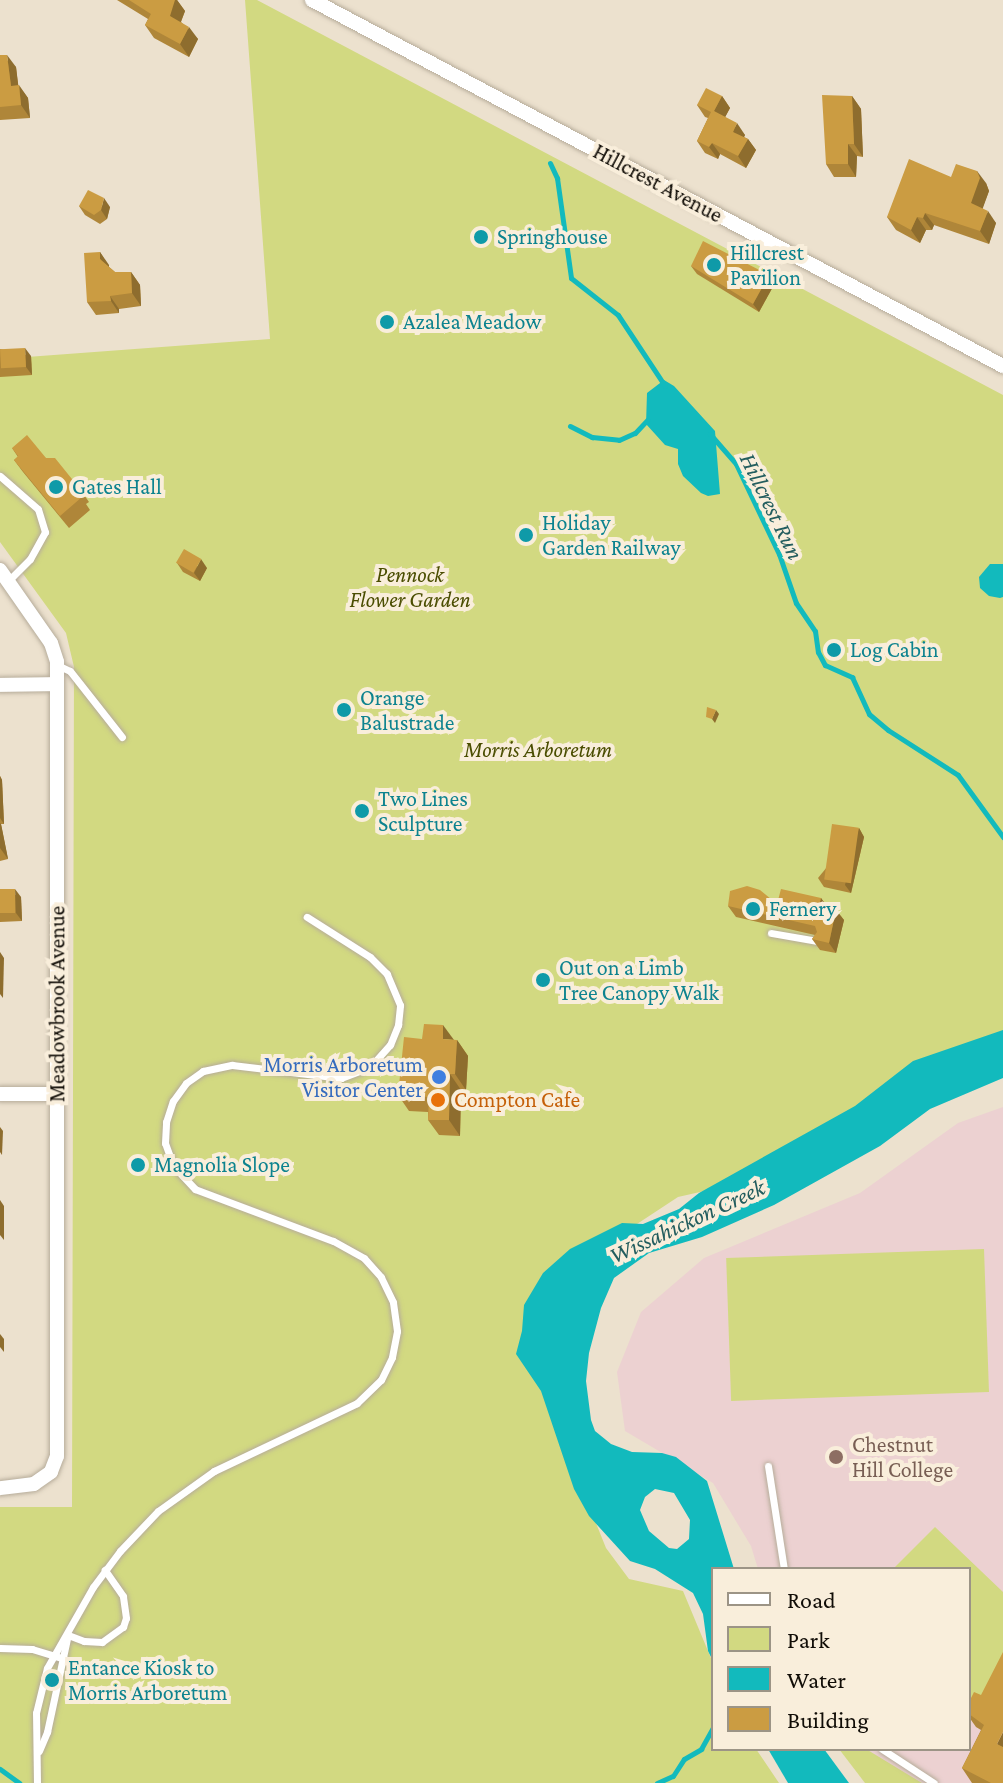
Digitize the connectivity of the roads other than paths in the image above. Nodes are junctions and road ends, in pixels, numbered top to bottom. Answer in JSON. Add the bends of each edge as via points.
{"nodes":[{"id":1,"x":312,"y":0,"type":"edge"},
{"id":2,"x":1003,"y":366,"type":"edge"},
{"id":3,"x":0,"y":476,"type":"edge"},
{"id":4,"x":4,"y":575,"type":"edge"},
{"id":5,"x":57,"y":665,"type":"junction"},
{"id":6,"x":56,"y":684,"type":"junction"},
{"id":7,"x":0,"y":685,"type":"edge"},
{"id":8,"x":122,"y":737,"type":"dead end"},
{"id":9,"x":307,"y":917,"type":"dead end"},
{"id":10,"x":771,"y":933,"type":"dead end"},
{"id":11,"x":818,"y":941,"type":"edge"},
{"id":12,"x":0,"y":1094,"type":"edge"},
{"id":13,"x":57,"y":1094,"type":"junction"},
{"id":14,"x":768,"y":1466,"type":"dead end"},
{"id":15,"x":0,"y":1488,"type":"edge"},
{"id":16,"x":784,"y":1567,"type":"edge"},
{"id":17,"x":105,"y":1570,"type":"junction"},
{"id":18,"x":68,"y":1635,"type":"junction"},
{"id":19,"x":0,"y":1648,"type":"edge"},
{"id":20,"x":54,"y":1655,"type":"junction"},
{"id":21,"x":65,"y":1659,"type":"junction"},
{"id":22,"x":885,"y":1751,"type":"edge"},
{"id":23,"x":38,"y":1753,"type":"junction"},
{"id":24,"x":37,"y":1783,"type":"edge"},
{"id":25,"x":934,"y":1783,"type":"edge"}],
"edges":[{"from":1,"to":2,"type":"street","name":"Hillcrest Avenue"},
{"from":3,"to":4,"type":"lane","via":[[38,509],[44,521],[41,543],[22,570]]},
{"from":4,"to":5,"type":"street","name":"Meadowbrook Avenue","via":[[51,643]]},
{"from":5,"to":6,"type":"street","name":"Meadowbrook Avenue"},
{"from":5,"to":8,"type":"lane","via":[[70,671]]},
{"from":6,"to":7,"type":"street"},
{"from":6,"to":13,"type":"street","name":"Meadowbrook Avenue"},
{"from":9,"to":17,"type":"lane","via":[[370,957],[393,983],[400,1014],[390,1045],[370,1067],[341,1078],[232,1065],[203,1071],[173,1101],[165,1143],[173,1165],[195,1189],[333,1241],[364,1258],[393,1302],[397,1331],[392,1357],[381,1380],[357,1403],[238,1458],[176,1496]]},
{"from":10,"to":11,"type":"lane"},
{"from":12,"to":13,"type":"street"},
{"from":13,"to":15,"type":"street","name":"Meadowbrook Avenue","via":[[57,1456],[51,1472],[34,1484]]},
{"from":14,"to":16,"type":"lane"},
{"from":17,"to":18,"type":"lane"},
{"from":17,"to":18,"type":"lane","via":[[123,1596],[123,1627],[102,1642]]},
{"from":18,"to":20,"type":"lane"},
{"from":18,"to":21,"type":"lane"},
{"from":19,"to":20,"type":"lane"},
{"from":20,"to":21,"type":"lane"},
{"from":20,"to":23,"type":"lane","via":[[36,1713]]},
{"from":21,"to":23,"type":"lane"},
{"from":22,"to":25,"type":"lane"},
{"from":23,"to":24,"type":"lane"}]}
